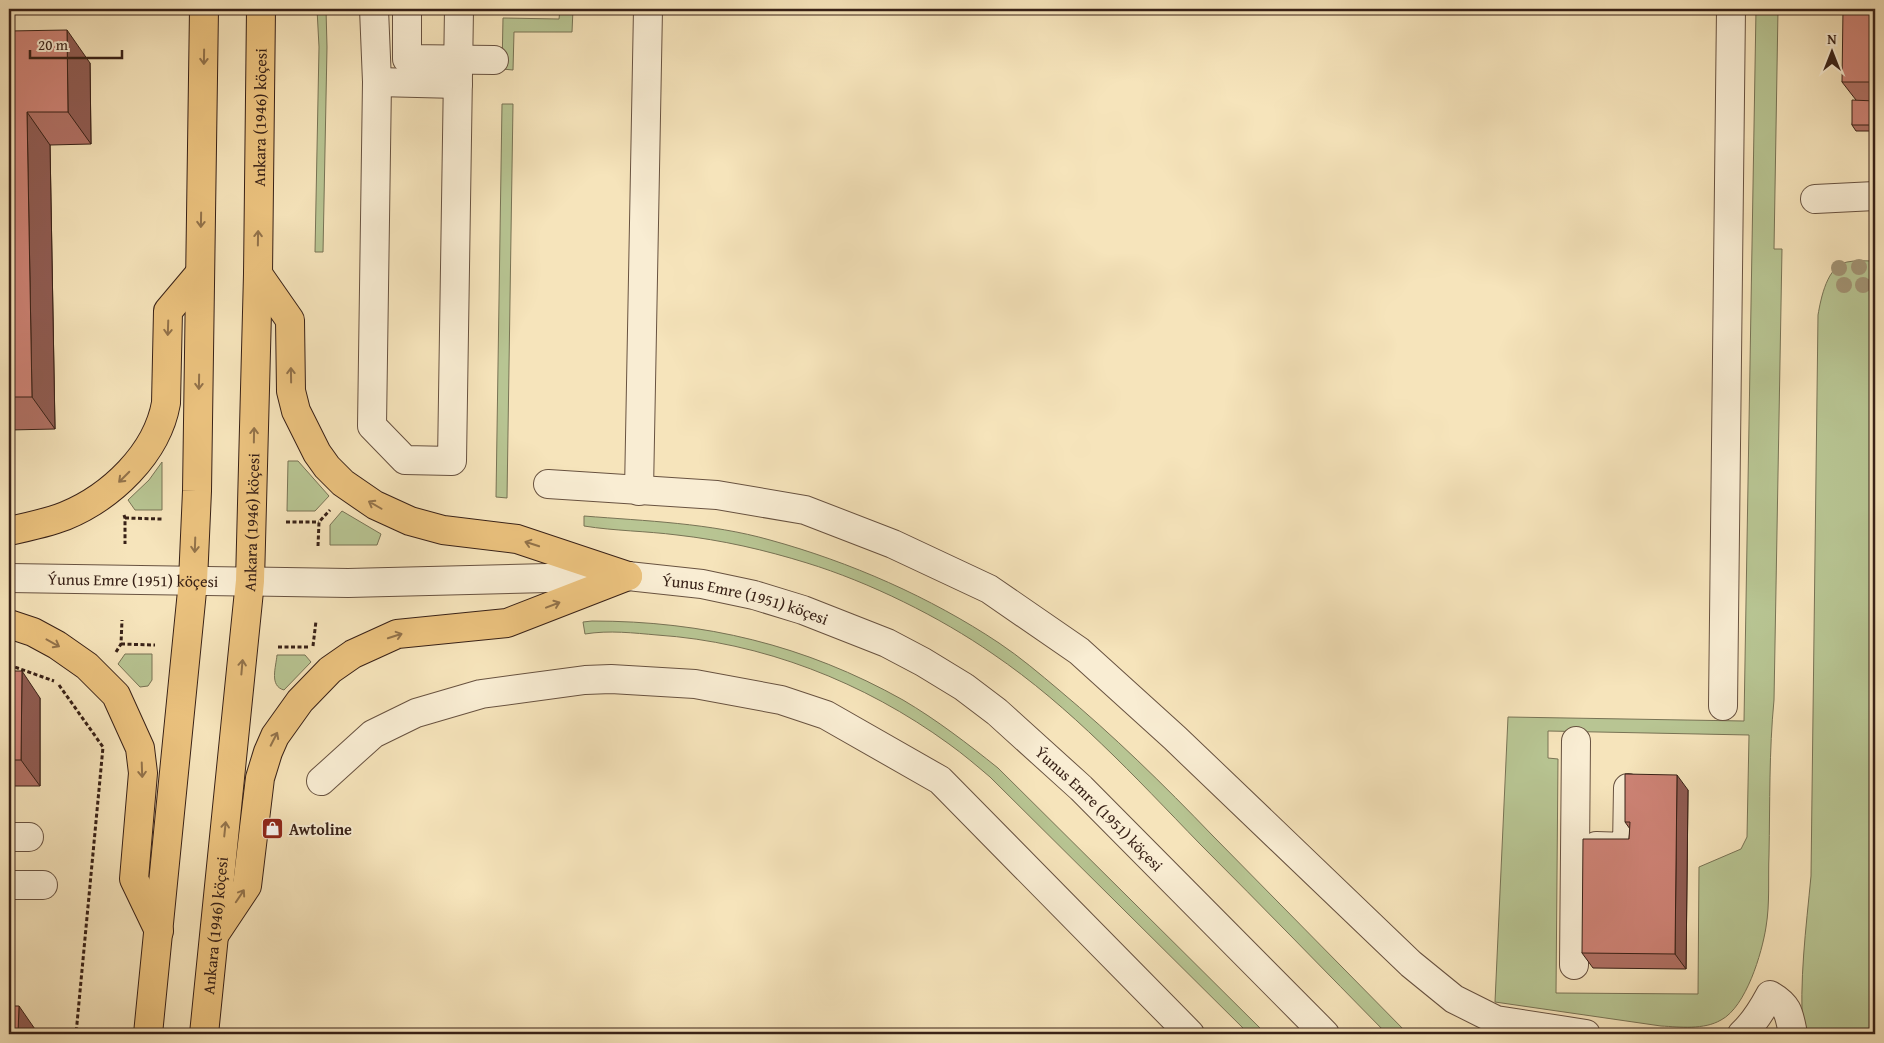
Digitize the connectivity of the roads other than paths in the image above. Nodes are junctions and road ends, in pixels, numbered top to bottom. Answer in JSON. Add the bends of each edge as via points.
{"nodes":[{"id":1,"x":204,"y":9,"type":"edge"},
{"id":2,"x":261,"y":9,"type":"edge"},
{"id":3,"x":374,"y":9,"type":"edge"},
{"id":4,"x":408,"y":9,"type":"edge"},
{"id":5,"x":459,"y":9,"type":"edge"},
{"id":6,"x":648,"y":9,"type":"edge"},
{"id":7,"x":1731,"y":9,"type":"edge"},
{"id":8,"x":494,"y":60,"type":"dead end"},
{"id":9,"x":458,"y":72,"type":"junction"},
{"id":10,"x":376,"y":82,"type":"junction"},
{"id":11,"x":1875,"y":196,"type":"edge"},
{"id":12,"x":1816,"y":199,"type":"dead end"},
{"id":13,"x":200,"y":273,"type":"junction"},
{"id":14,"x":258,"y":274,"type":"junction"},
{"id":15,"x":548,"y":484,"type":"dead end"},
{"id":16,"x":639,"y":491,"type":"junction"},
{"id":17,"x":9,"y":531,"type":"edge"},
{"id":18,"x":628,"y":576,"type":"junction"},
{"id":19,"x":9,"y":578,"type":"edge"},
{"id":20,"x":193,"y":581,"type":"junction"},
{"id":21,"x":250,"y":581,"type":"junction"},
{"id":22,"x":9,"y":624,"type":"edge"},
{"id":23,"x":1723,"y":706,"type":"dead end"},
{"id":24,"x":1576,"y":741,"type":"dead end"},
{"id":25,"x":321,"y":781,"type":"dead end"},
{"id":26,"x":1628,"y":783,"type":"edge"},
{"id":27,"x":1575,"y":846,"type":"junction"},
{"id":28,"x":9,"y":885,"type":"edge"},
{"id":29,"x":43,"y":885,"type":"dead end"},
{"id":30,"x":159,"y":932,"type":"junction"},
{"id":31,"x":213,"y":937,"type":"junction"},
{"id":32,"x":1574,"y":965,"type":"dead end"},
{"id":33,"x":148,"y":1034,"type":"edge"},
{"id":34,"x":204,"y":1034,"type":"edge"},
{"id":35,"x":1190,"y":1034,"type":"edge"},
{"id":36,"x":1325,"y":1034,"type":"edge"},
{"id":37,"x":1586,"y":1034,"type":"edge"},
{"id":38,"x":1742,"y":1034,"type":"edge"},
{"id":39,"x":1793,"y":1034,"type":"edge"}],
"edges":[{"from":1,"to":13,"type":"main road","one_way":true},
{"from":14,"to":2,"type":"main road","name":"Ankara (1946) köçesi","one_way":true},
{"from":3,"to":10,"type":"street"},
{"from":4,"to":9,"type":"street","via":[[407,59]]},
{"from":5,"to":9,"type":"street"},
{"from":6,"to":16,"type":"street"},
{"from":7,"to":23,"type":"street"},
{"from":8,"to":9,"type":"street"},
{"from":9,"to":10,"type":"street"},
{"from":9,"to":10,"type":"street","via":[[452,461],[405,460],[372,426]]},
{"from":11,"to":12,"type":"street"},
{"from":13,"to":17,"type":"main road","one_way":true,"via":[[168,311],[164,415],[142,456],[117,484],[83,507],[66,516]]},
{"from":13,"to":20,"type":"main road","one_way":true},
{"from":18,"to":14,"type":"main road","one_way":true,"via":[[517,539],[418,524],[375,505],[343,483],[327,467],[296,412],[291,391],[290,320]]},
{"from":21,"to":14,"type":"main road","name":"Ankara (1946) köçesi","one_way":true},
{"from":15,"to":16,"type":"street"},
{"from":16,"to":37,"type":"street","via":[[717,495],[805,510],[893,544],[989,590],[1079,651],[1175,738],[1411,964],[1454,999],[1496,1020]]},
{"from":18,"to":21,"type":"street","name":"Ýunus Emre (1951) köçesi","via":[[348,583]]},
{"from":31,"to":18,"type":"main road","one_way":true,"via":[[246,886],[260,778],[272,744],[300,700],[330,670],[353,654],[397,634],[507,623]]},
{"from":18,"to":36,"type":"street","name":"Ýunus Emre (1951) köçesi","via":[[702,584],[803,610],[886,644],[964,687],[1018,730],[1081,788]]},
{"from":19,"to":20,"type":"street","name":"Ýunus Emre (1951) köçesi"},
{"from":20,"to":21,"type":"street","name":"Ýunus Emre (1951) köçesi"},
{"from":20,"to":30,"type":"main road"},
{"from":31,"to":21,"type":"main road","name":"Ankara (1946) köçesi","one_way":true},
{"from":22,"to":30,"type":"main road","one_way":true,"via":[[57,645],[87,666],[116,695],[140,748],[143,773],[134,878]]},
{"from":24,"to":27,"type":"street"},
{"from":25,"to":35,"type":"street","via":[[373,734],[416,713],[481,694],[585,680],[611,680],[695,684],[781,700],[826,715],[940,780]]},
{"from":26,"to":27,"type":"street","via":[[1627,847]]},
{"from":27,"to":32,"type":"street"},
{"from":28,"to":29,"type":"street"},
{"from":30,"to":33,"type":"main road"},
{"from":31,"to":34,"type":"main road","name":"Ankara (1946) köçesi"},
{"from":38,"to":39,"type":"street","via":[[1762,1011],[1770,995],[1786,1007]]}]}
